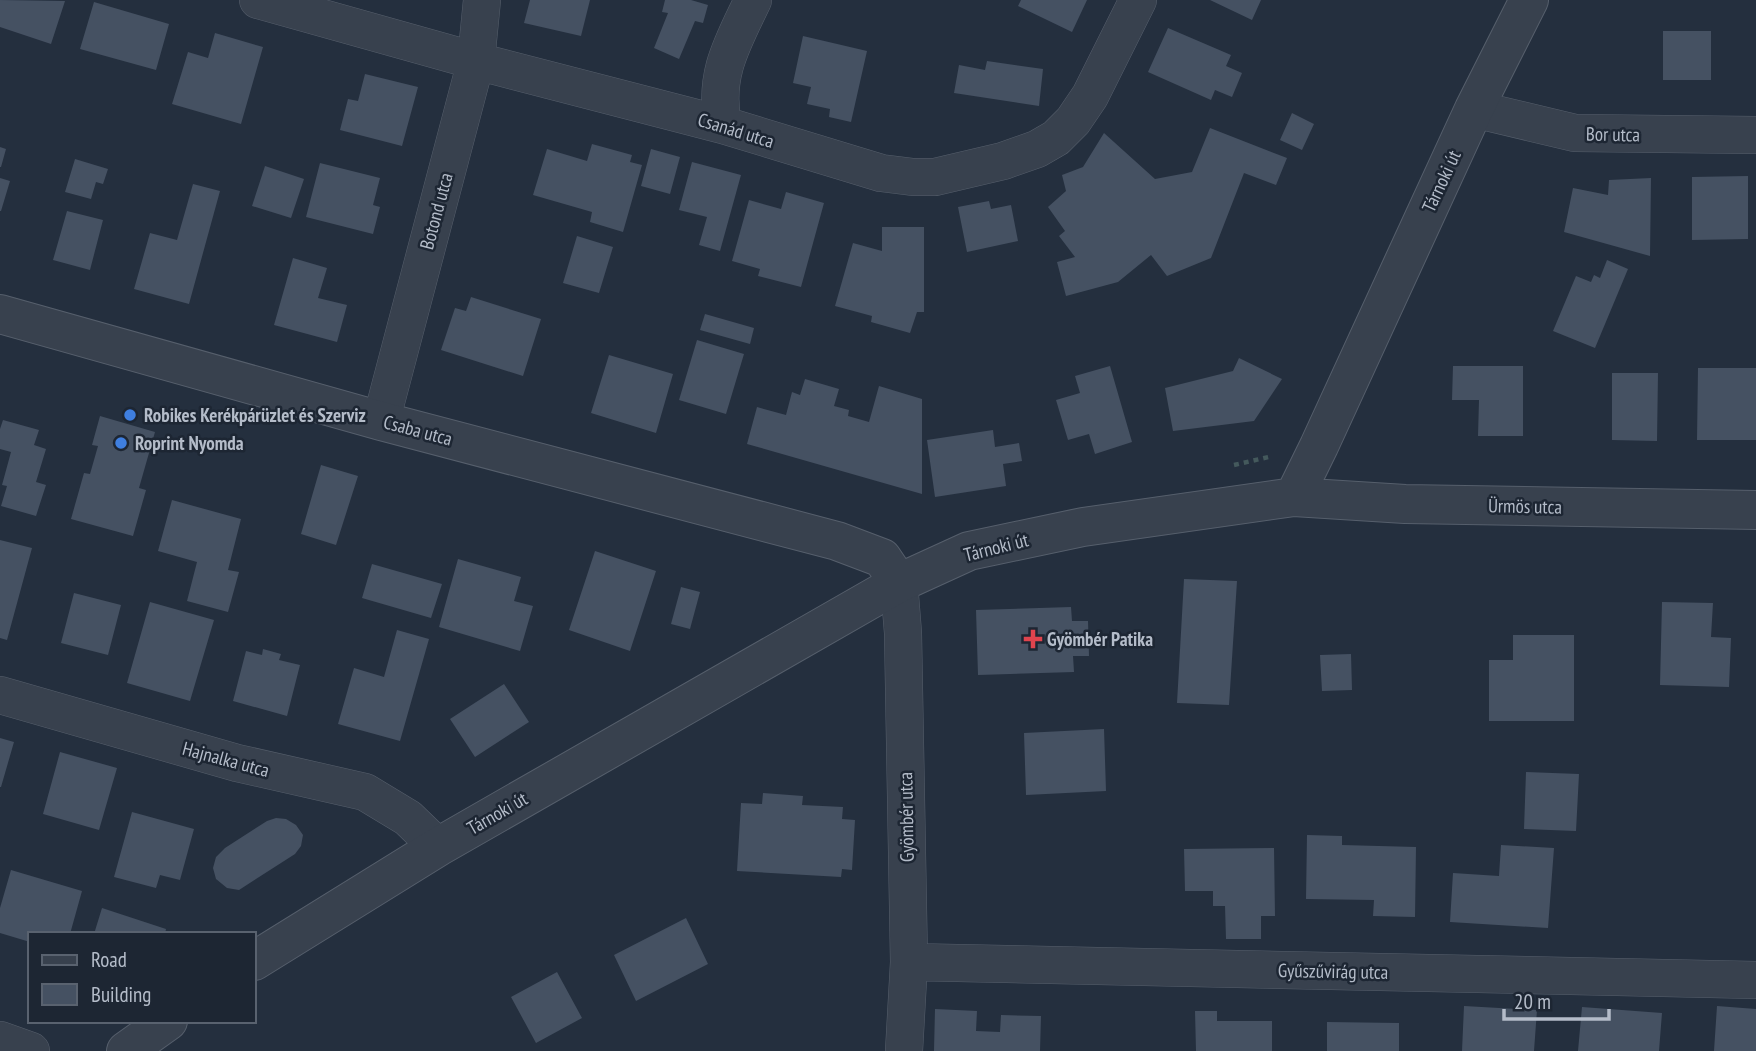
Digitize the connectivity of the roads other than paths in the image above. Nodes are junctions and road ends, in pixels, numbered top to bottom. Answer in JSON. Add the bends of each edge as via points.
{"nodes":[{"id":1,"x":258,"y":0,"type":"edge"},
{"id":2,"x":482,"y":0,"type":"edge"},
{"id":3,"x":753,"y":0,"type":"edge"},
{"id":4,"x":1138,"y":0,"type":"edge"},
{"id":5,"x":1529,"y":0,"type":"edge"},
{"id":6,"x":475,"y":61,"type":"junction"},
{"id":7,"x":724,"y":62,"type":"junction"},
{"id":8,"x":653,"y":107,"type":"junction"},
{"id":9,"x":1474,"y":109,"type":"junction"},
{"id":10,"x":723,"y":125,"type":"junction"},
{"id":11,"x":1756,"y":135,"type":"edge"},
{"id":12,"x":0,"y":314,"type":"edge"},
{"id":13,"x":381,"y":421,"type":"junction"},
{"id":14,"x":1294,"y":497,"type":"junction"},
{"id":15,"x":1756,"y":510,"type":"edge"},
{"id":16,"x":837,"y":541,"type":"junction"},
{"id":17,"x":899,"y":583,"type":"junction"},
{"id":18,"x":834,"y":620,"type":"junction"},
{"id":19,"x":0,"y":695,"type":"edge"},
{"id":20,"x":438,"y":847,"type":"junction"},
{"id":21,"x":256,"y":960,"type":"edge"},
{"id":22,"x":909,"y":962,"type":"junction"},
{"id":23,"x":1756,"y":980,"type":"edge"},
{"id":24,"x":165,"y":1023,"type":"edge"},
{"id":25,"x":0,"y":1040,"type":"edge"},
{"id":26,"x":31,"y":1051,"type":"edge"},
{"id":27,"x":127,"y":1051,"type":"edge"},
{"id":28,"x":904,"y":1051,"type":"edge"}],
"edges":[{"from":1,"to":6,"type":"street","name":"Csanád utca"},
{"from":2,"to":6,"type":"street","name":"Botond utca"},
{"from":3,"to":7,"type":"street"},
{"from":4,"to":10,"type":"street","name":"Csanád utca","via":[[1073,121],[1056,138],[1003,162],[935,177],[899,177]]},
{"from":5,"to":9,"type":"street","name":"Tárnoki út"},
{"from":6,"to":8,"type":"street","name":"Csanád utca"},
{"from":6,"to":13,"type":"street","name":"Botond utca"},
{"from":7,"to":8,"type":"street","via":[[694,88]]},
{"from":7,"to":10,"type":"street","via":[[719,94]]},
{"from":8,"to":10,"type":"street","name":"Csanád utca"},
{"from":9,"to":11,"type":"street","name":"Bor utca","via":[[1575,133]]},
{"from":9,"to":14,"type":"street","name":"Tárnoki út"},
{"from":12,"to":13,"type":"street","name":"Csaba utca"},
{"from":13,"to":16,"type":"street","name":"Csaba utca"},
{"from":14,"to":15,"type":"street","name":"Ürmös utca","via":[[1405,504]]},
{"from":14,"to":17,"type":"street","name":"Tárnoki út","via":[[1083,527],[969,551]]},
{"from":16,"to":17,"type":"street","name":"Csaba utca","via":[[882,558]]},
{"from":16,"to":18,"type":"street","via":[[858,576],[853,599]]},
{"from":17,"to":18,"type":"street","name":"Tárnoki út"},
{"from":17,"to":22,"type":"street","name":"Gyömbér utca"},
{"from":18,"to":20,"type":"street","name":"Tárnoki út"},
{"from":19,"to":20,"type":"street","name":"Hajnalka utca","via":[[237,763],[365,792],[408,818]]},
{"from":20,"to":21,"type":"street","name":"Tárnoki út"},
{"from":22,"to":23,"type":"street","name":"Gyűszűvirág utca"},
{"from":22,"to":28,"type":"street","name":"Gyömbér utca"},
{"from":24,"to":27,"type":"street"},
{"from":25,"to":26,"type":"street"}]}
